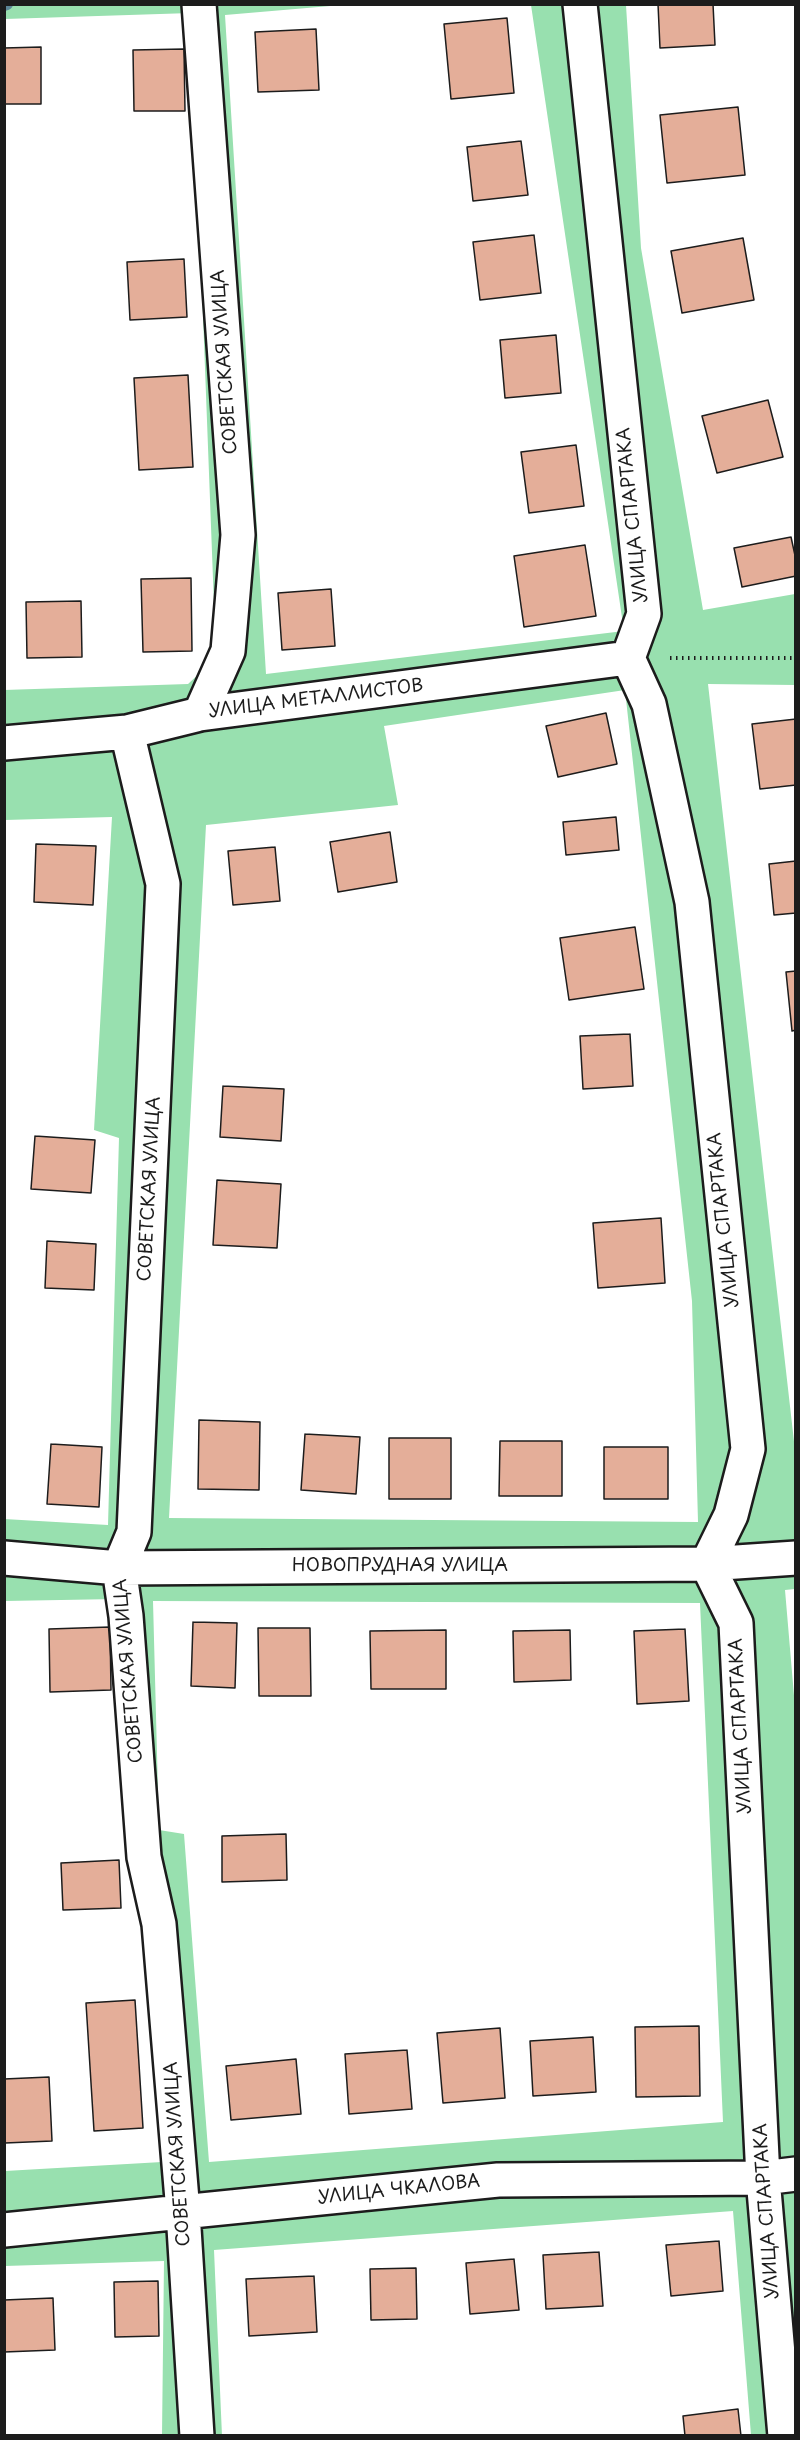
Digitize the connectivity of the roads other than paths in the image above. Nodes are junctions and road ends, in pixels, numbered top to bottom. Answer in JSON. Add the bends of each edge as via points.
{"nodes":[{"id":1,"x":199,"y":4,"type":"edge"},
{"id":2,"x":580,"y":4,"type":"edge"},
{"id":3,"x":628,"y":658,"type":"junction"},
{"id":4,"x":200,"y":714,"type":"junction"},
{"id":5,"x":127,"y":732,"type":"junction"},
{"id":6,"x":4,"y":743,"type":"edge"},
{"id":7,"x":4,"y":1558,"type":"edge"},
{"id":8,"x":795,"y":1558,"type":"edge"},
{"id":9,"x":707,"y":1564,"type":"junction"},
{"id":10,"x":119,"y":1569,"type":"junction"},
{"id":11,"x":795,"y":2174,"type":"edge"},
{"id":12,"x":763,"y":2178,"type":"junction"},
{"id":13,"x":183,"y":2212,"type":"junction"},
{"id":14,"x":4,"y":2230,"type":"edge"},
{"id":15,"x":197,"y":2436,"type":"edge"},
{"id":16,"x":785,"y":2436,"type":"edge"}],
"edges":[{"from":1,"to":4,"type":"street","name":"СОВЕТСКАЯ УЛИЦА","via":[[238,535],[228,651]]},
{"from":2,"to":3,"type":"street","name":"УЛИЦА СПАРТАКА","via":[[644,614]]},
{"from":3,"to":4,"type":"street","name":"УЛИЦА МЕТАЛЛИСТОВ"},
{"from":3,"to":9,"type":"street","name":"УЛИЦА СПАРТАКА","via":[[649,704],[692,902],[748,1449],[731,1515]]},
{"from":4,"to":5,"type":"street","name":"УЛИЦА МЕТАЛЛИСТОВ"},
{"from":5,"to":6,"type":"street","name":"УЛИЦА МЕТАЛЛИСТОВ"},
{"from":5,"to":10,"type":"street","name":"СОВЕТСКАЯ УЛИЦА","via":[[163,884],[134,1532]]},
{"from":7,"to":10,"type":"street","name":"НОВОПРУДНАЯ УЛИЦА"},
{"from":8,"to":9,"type":"street","name":"НОВОПРУДНАЯ УЛИЦА"},
{"from":9,"to":10,"type":"street","name":"НОВОПРУДНАЯ УЛИЦА"},
{"from":9,"to":12,"type":"street","name":"УЛИЦА СПАРТАКА","via":[[736,1623]]},
{"from":10,"to":13,"type":"street","name":"СОВЕТСКАЯ УЛИЦА","via":[[144,1857],[159,1924]]},
{"from":11,"to":12,"type":"street","name":"УЛИЦА ЧКАЛОВА"},
{"from":12,"to":13,"type":"street","name":"УЛИЦА ЧКАЛОВА","via":[[498,2180]]},
{"from":12,"to":16,"type":"street","name":"УЛИЦА СПАРТАКА"},
{"from":13,"to":14,"type":"street","name":"УЛИЦА ЧКАЛОВА"},
{"from":13,"to":15,"type":"street","name":"СОВЕТСКАЯ УЛИЦА"}]}
